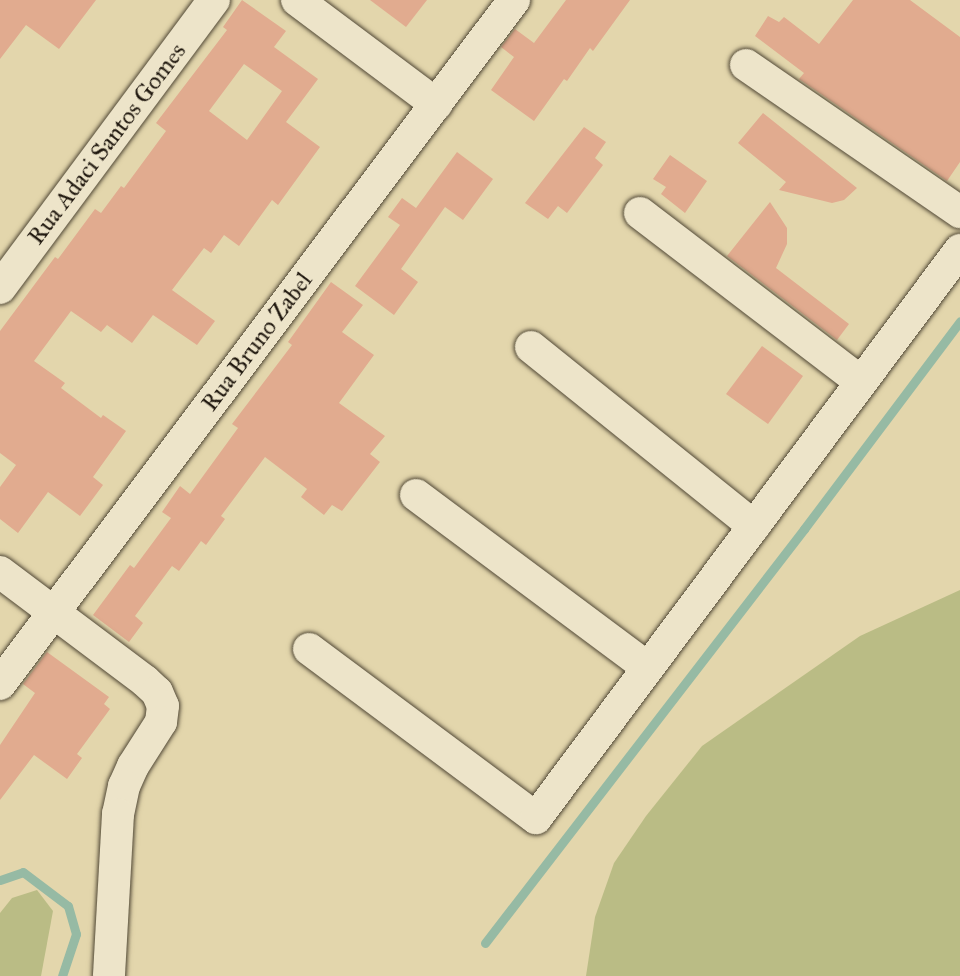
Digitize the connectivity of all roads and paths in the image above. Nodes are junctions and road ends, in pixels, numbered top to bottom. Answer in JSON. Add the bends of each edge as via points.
{"nodes":[{"id":1,"x":214,"y":0,"type":"edge"},
{"id":2,"x":297,"y":0,"type":"edge"},
{"id":3,"x":514,"y":0,"type":"edge"},
{"id":4,"x":746,"y":65,"type":"dead end"},
{"id":5,"x":436,"y":104,"type":"junction"},
{"id":6,"x":960,"y":212,"type":"edge"},
{"id":7,"x":640,"y":213,"type":"dead end"},
{"id":8,"x":960,"y":250,"type":"edge"},
{"id":9,"x":0,"y":288,"type":"edge"},
{"id":10,"x":531,"y":348,"type":"dead end"},
{"id":11,"x":861,"y":382,"type":"junction"},
{"id":12,"x":416,"y":495,"type":"dead end"},
{"id":13,"x":754,"y":526,"type":"junction"},
{"id":14,"x":0,"y":572,"type":"edge"},
{"id":15,"x":54,"y":612,"type":"junction"},
{"id":16,"x":309,"y":649,"type":"dead end"},
{"id":17,"x":648,"y":668,"type":"junction"},
{"id":18,"x":0,"y":684,"type":"edge"},
{"id":19,"x":109,"y":976,"type":"edge"}],
"edges":[{"from":1,"to":9,"type":"street","name":"Rua Adaci Santos Gomes"},
{"from":2,"to":5,"type":"street"},
{"from":3,"to":5,"type":"street","name":"Rua Bruno Zabel"},
{"from":4,"to":6,"type":"street"},
{"from":5,"to":15,"type":"street","name":"Rua Bruno Zabel"},
{"from":7,"to":11,"type":"street"},
{"from":8,"to":11,"type":"street"},
{"from":10,"to":13,"type":"street"},
{"from":11,"to":13,"type":"street"},
{"from":12,"to":17,"type":"street"},
{"from":13,"to":17,"type":"street"},
{"from":14,"to":15,"type":"street"},
{"from":15,"to":18,"type":"street","name":"Rua Bruno Zabel"},
{"from":15,"to":19,"type":"street","via":[[145,681],[163,706],[161,722],[132,766],[120,805]]},
{"from":16,"to":17,"type":"street","via":[[537,818]]}]}
